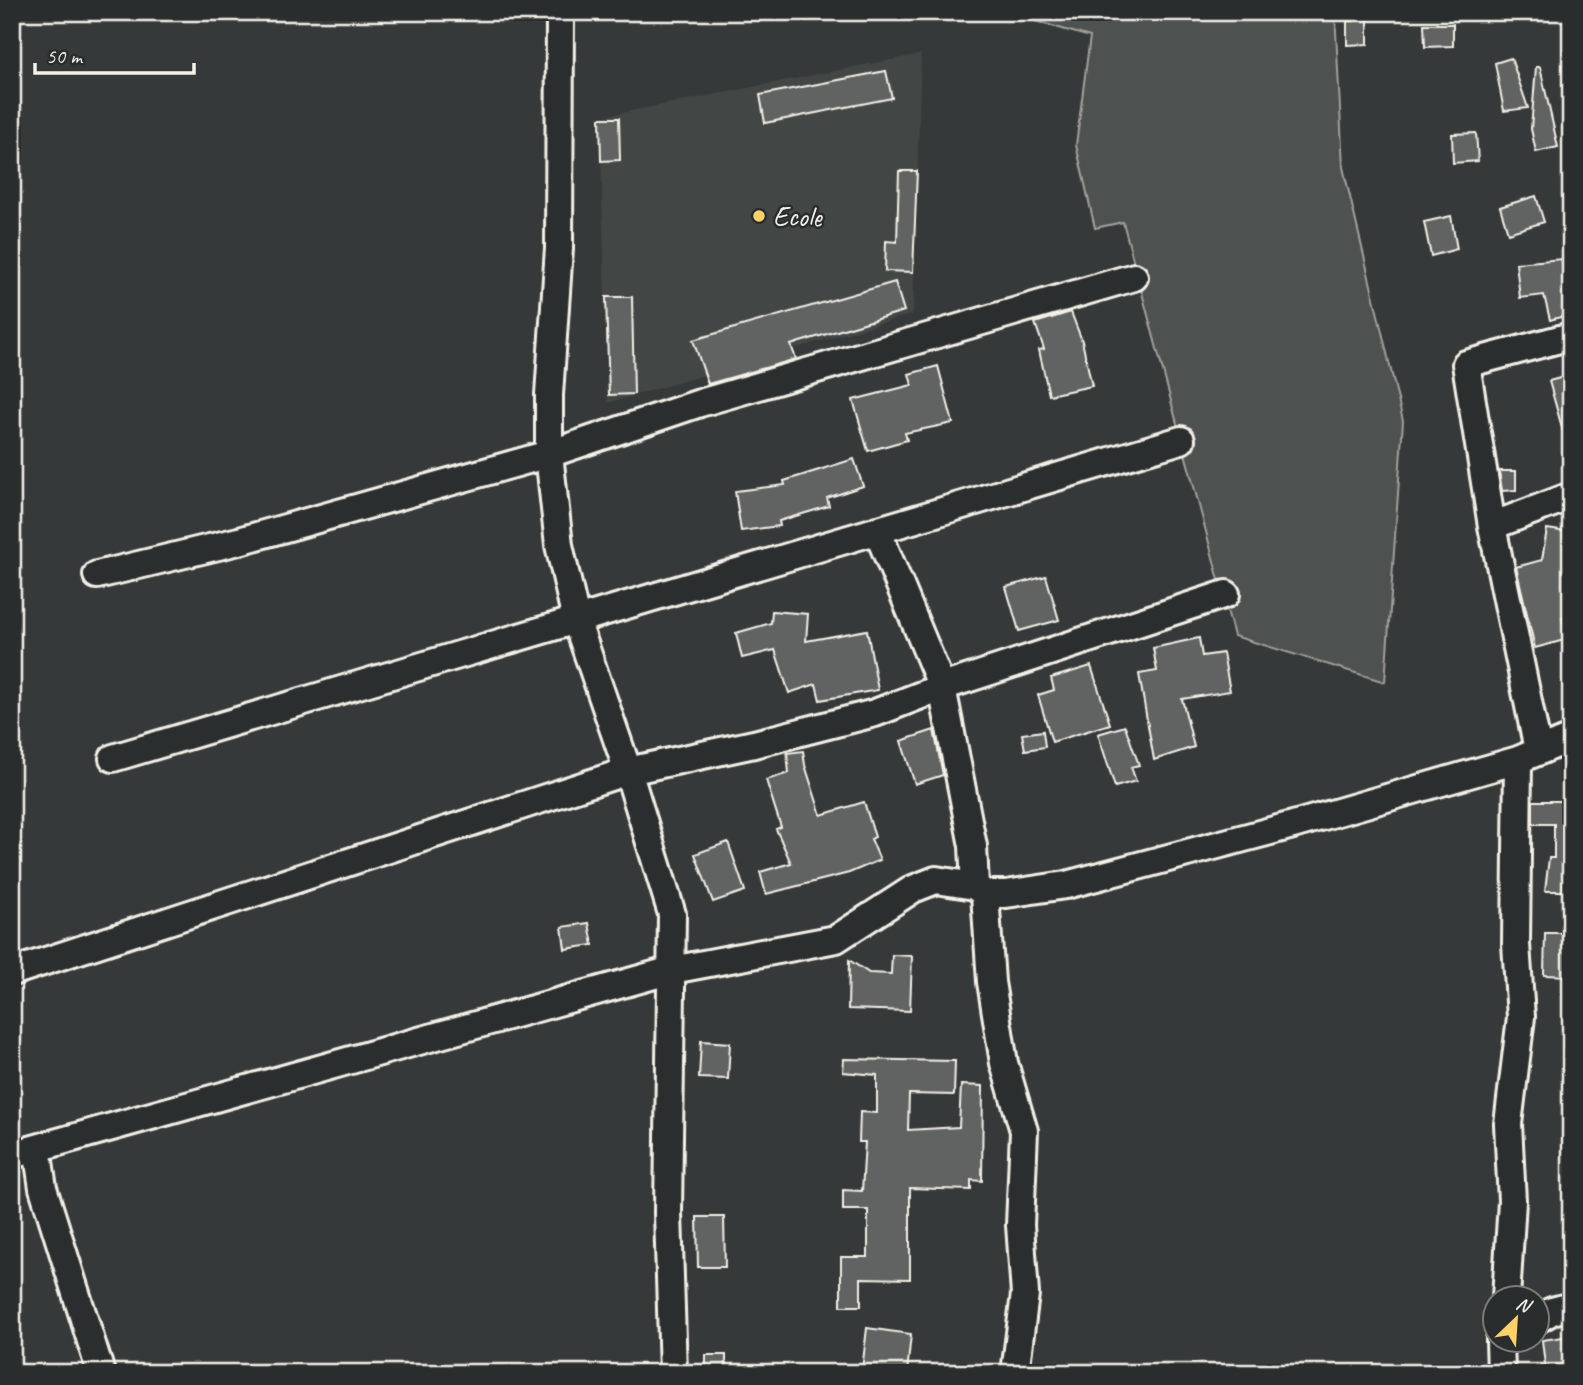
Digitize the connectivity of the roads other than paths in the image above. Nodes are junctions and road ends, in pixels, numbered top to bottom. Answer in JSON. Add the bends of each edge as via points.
{"nodes":[{"id":1,"x":560,"y":12,"type":"edge"},
{"id":2,"x":1134,"y":277,"type":"dead end"},
{"id":3,"x":1571,"y":337,"type":"edge"},
{"id":4,"x":1181,"y":440,"type":"dead end"},
{"id":5,"x":549,"y":454,"type":"junction"},
{"id":6,"x":1571,"y":496,"type":"edge"},
{"id":7,"x":1492,"y":526,"type":"junction"},
{"id":8,"x":877,"y":530,"type":"junction"},
{"id":9,"x":97,"y":575,"type":"dead end"},
{"id":10,"x":1226,"y":594,"type":"dead end"},
{"id":11,"x":576,"y":620,"type":"junction"},
{"id":12,"x":942,"y":687,"type":"junction"},
{"id":13,"x":1571,"y":738,"type":"edge"},
{"id":14,"x":1528,"y":755,"type":"junction"},
{"id":15,"x":113,"y":758,"type":"dead end"},
{"id":16,"x":628,"y":771,"type":"junction"},
{"id":17,"x":980,"y":890,"type":"junction"},
{"id":18,"x":672,"y":970,"type":"junction"},
{"id":19,"x":12,"y":972,"type":"edge"},
{"id":20,"x":25,"y":1151,"type":"edge"},
{"id":21,"x":1507,"y":1284,"type":"edge"},
{"id":22,"x":1571,"y":1306,"type":"edge"},
{"id":23,"x":1552,"y":1311,"type":"edge"},
{"id":24,"x":1500,"y":1354,"type":"edge"},
{"id":25,"x":101,"y":1373,"type":"edge"},
{"id":26,"x":673,"y":1373,"type":"edge"},
{"id":27,"x":1015,"y":1373,"type":"edge"},
{"id":28,"x":1501,"y":1373,"type":"edge"}],
"edges":[{"from":1,"to":5,"type":"street","via":[[559,248]]},
{"from":2,"to":5,"type":"street","via":[[700,403]]},
{"from":3,"to":7,"type":"street","via":[[1466,363]]},
{"from":4,"to":8,"type":"street"},
{"from":5,"to":9,"type":"street","via":[[239,541]]},
{"from":5,"to":11,"type":"street","via":[[559,545]]},
{"from":6,"to":7,"type":"street"},
{"from":7,"to":14,"type":"street","via":[[1526,699]]},
{"from":8,"to":11,"type":"street"},
{"from":8,"to":12,"type":"street"},
{"from":10,"to":12,"type":"street"},
{"from":11,"to":15,"type":"street"},
{"from":11,"to":16,"type":"street"},
{"from":12,"to":16,"type":"street","via":[[875,713]]},
{"from":12,"to":17,"type":"street"},
{"from":13,"to":14,"type":"street"},
{"from":14,"to":17,"type":"street","via":[[1293,825],[1066,885],[1006,894]]},
{"from":14,"to":21,"type":"street","via":[[1516,944],[1521,1017],[1508,1124],[1512,1201]]},
{"from":16,"to":18,"type":"street","via":[[671,914]]},
{"from":16,"to":19,"type":"street"},
{"from":17,"to":18,"type":"street","via":[[936,880],[913,889],[836,939]]},
{"from":17,"to":27,"type":"street","via":[[1002,1050],[1024,1131],[1020,1225],[1025,1293]]},
{"from":18,"to":20,"type":"street"},
{"from":18,"to":26,"type":"street","via":[[668,1213]]},
{"from":20,"to":25,"type":"street","via":[[43,1188]]},
{"from":22,"to":23,"type":"street"},
{"from":24,"to":28,"type":"street"}]}
